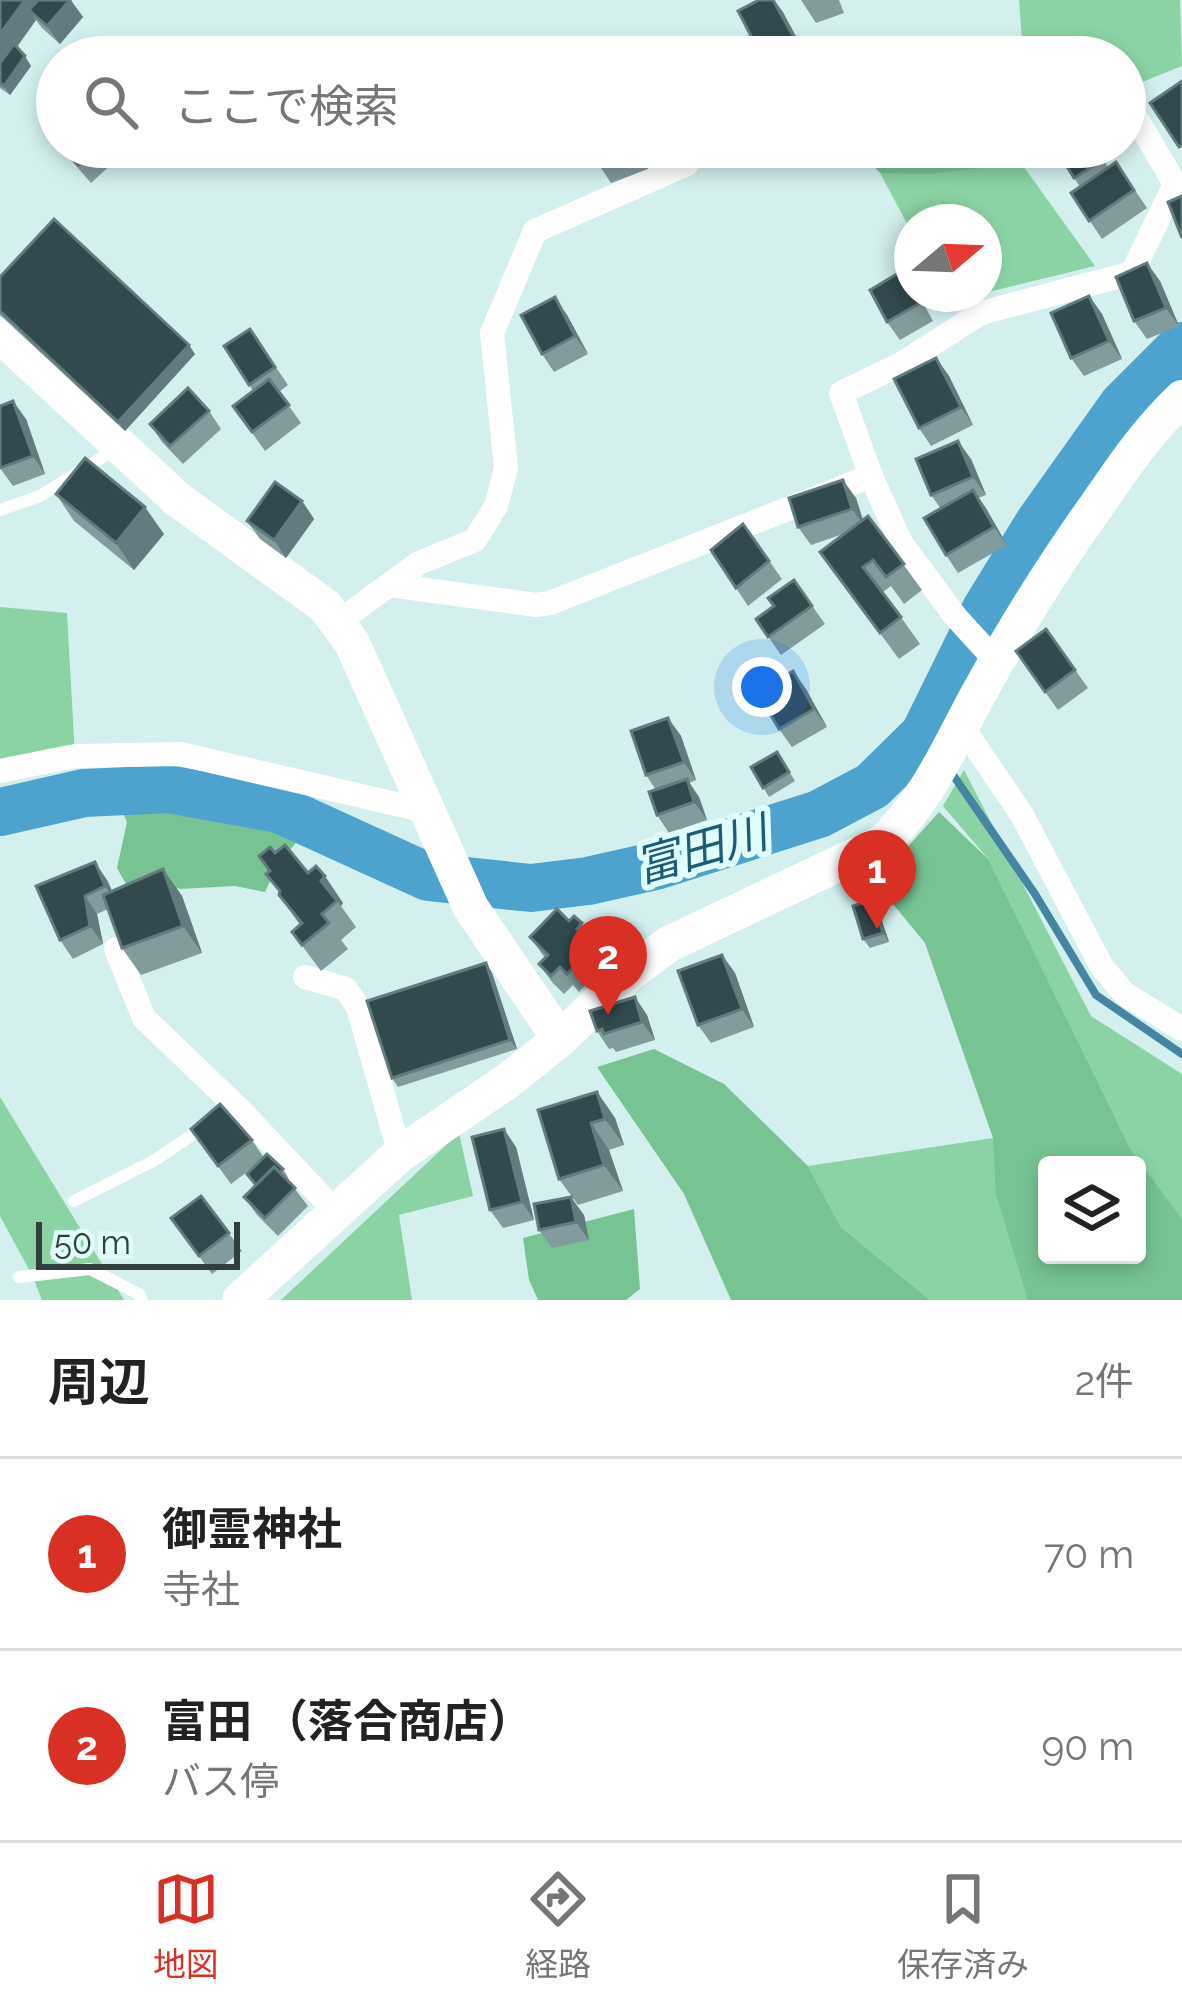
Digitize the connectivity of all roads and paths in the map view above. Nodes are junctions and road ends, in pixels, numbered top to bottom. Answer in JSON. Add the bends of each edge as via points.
{"nodes":[{"id":1,"x":1146,"y":135,"type":"edge"},
{"id":2,"x":677,"y":168,"type":"edge"},
{"id":3,"x":0,"y":335,"type":"edge"},
{"id":4,"x":1182,"y":398,"type":"edge"},
{"id":5,"x":120,"y":446,"type":"junction"},
{"id":6,"x":872,"y":476,"type":"junction"},
{"id":7,"x":0,"y":510,"type":"edge"},
{"id":8,"x":389,"y":585,"type":"junction"},
{"id":9,"x":337,"y":623,"type":"junction"},
{"id":10,"x":990,"y":656,"type":"junction"},
{"id":11,"x":957,"y":733,"type":"junction"},
{"id":12,"x":0,"y":771,"type":"edge"},
{"id":13,"x":426,"y":811,"type":"junction"},
{"id":14,"x":116,"y":949,"type":"edge"},
{"id":15,"x":305,"y":977,"type":"dead end"},
{"id":16,"x":1182,"y":1029,"type":"edge"},
{"id":17,"x":560,"y":1039,"type":"junction"},
{"id":18,"x":235,"y":1106,"type":"junction"},
{"id":19,"x":400,"y":1154,"type":"junction"},
{"id":20,"x":74,"y":1201,"type":"dead end"},
{"id":21,"x":336,"y":1212,"type":"junction"},
{"id":22,"x":19,"y":1277,"type":"dead end"},
{"id":23,"x":142,"y":1300,"type":"edge"},
{"id":24,"x":240,"y":1300,"type":"edge"}],
"edges":[{"from":1,"to":6,"type":"street","via":[[1174,184],[1132,273],[981,313],[841,393]]},
{"from":2,"to":8,"type":"street","via":[[535,231],[492,333],[506,467],[496,506],[475,540]]},
{"from":3,"to":5,"type":"street"},
{"from":4,"to":10,"type":"street","via":[[1152,426]]},
{"from":5,"to":7,"type":"lane","via":[[40,496]]},
{"from":5,"to":9,"type":"street"},
{"from":6,"to":8,"type":"street","via":[[550,603]]},
{"from":6,"to":10,"type":"street","via":[[901,543]]},
{"from":8,"to":9,"type":"street"},
{"from":9,"to":13,"type":"street"},
{"from":10,"to":11,"type":"street"},
{"from":11,"to":16,"type":"street","via":[[1022,815],[1102,968],[1125,994]]},
{"from":11,"to":17,"type":"street","via":[[932,784],[881,843],[668,944]]},
{"from":12,"to":13,"type":"street","via":[[76,756],[181,754]]},
{"from":13,"to":17,"type":"street","via":[[471,908]]},
{"from":14,"to":18,"type":"street","via":[[144,1018]]},
{"from":15,"to":19,"type":"street","via":[[346,989],[358,1007]]},
{"from":17,"to":19,"type":"street"},
{"from":18,"to":20,"type":"lane"},
{"from":18,"to":21,"type":"street"},
{"from":19,"to":21,"type":"street"},
{"from":21,"to":24,"type":"street"},
{"from":22,"to":23,"type":"lane","via":[[90,1269]]}]}
